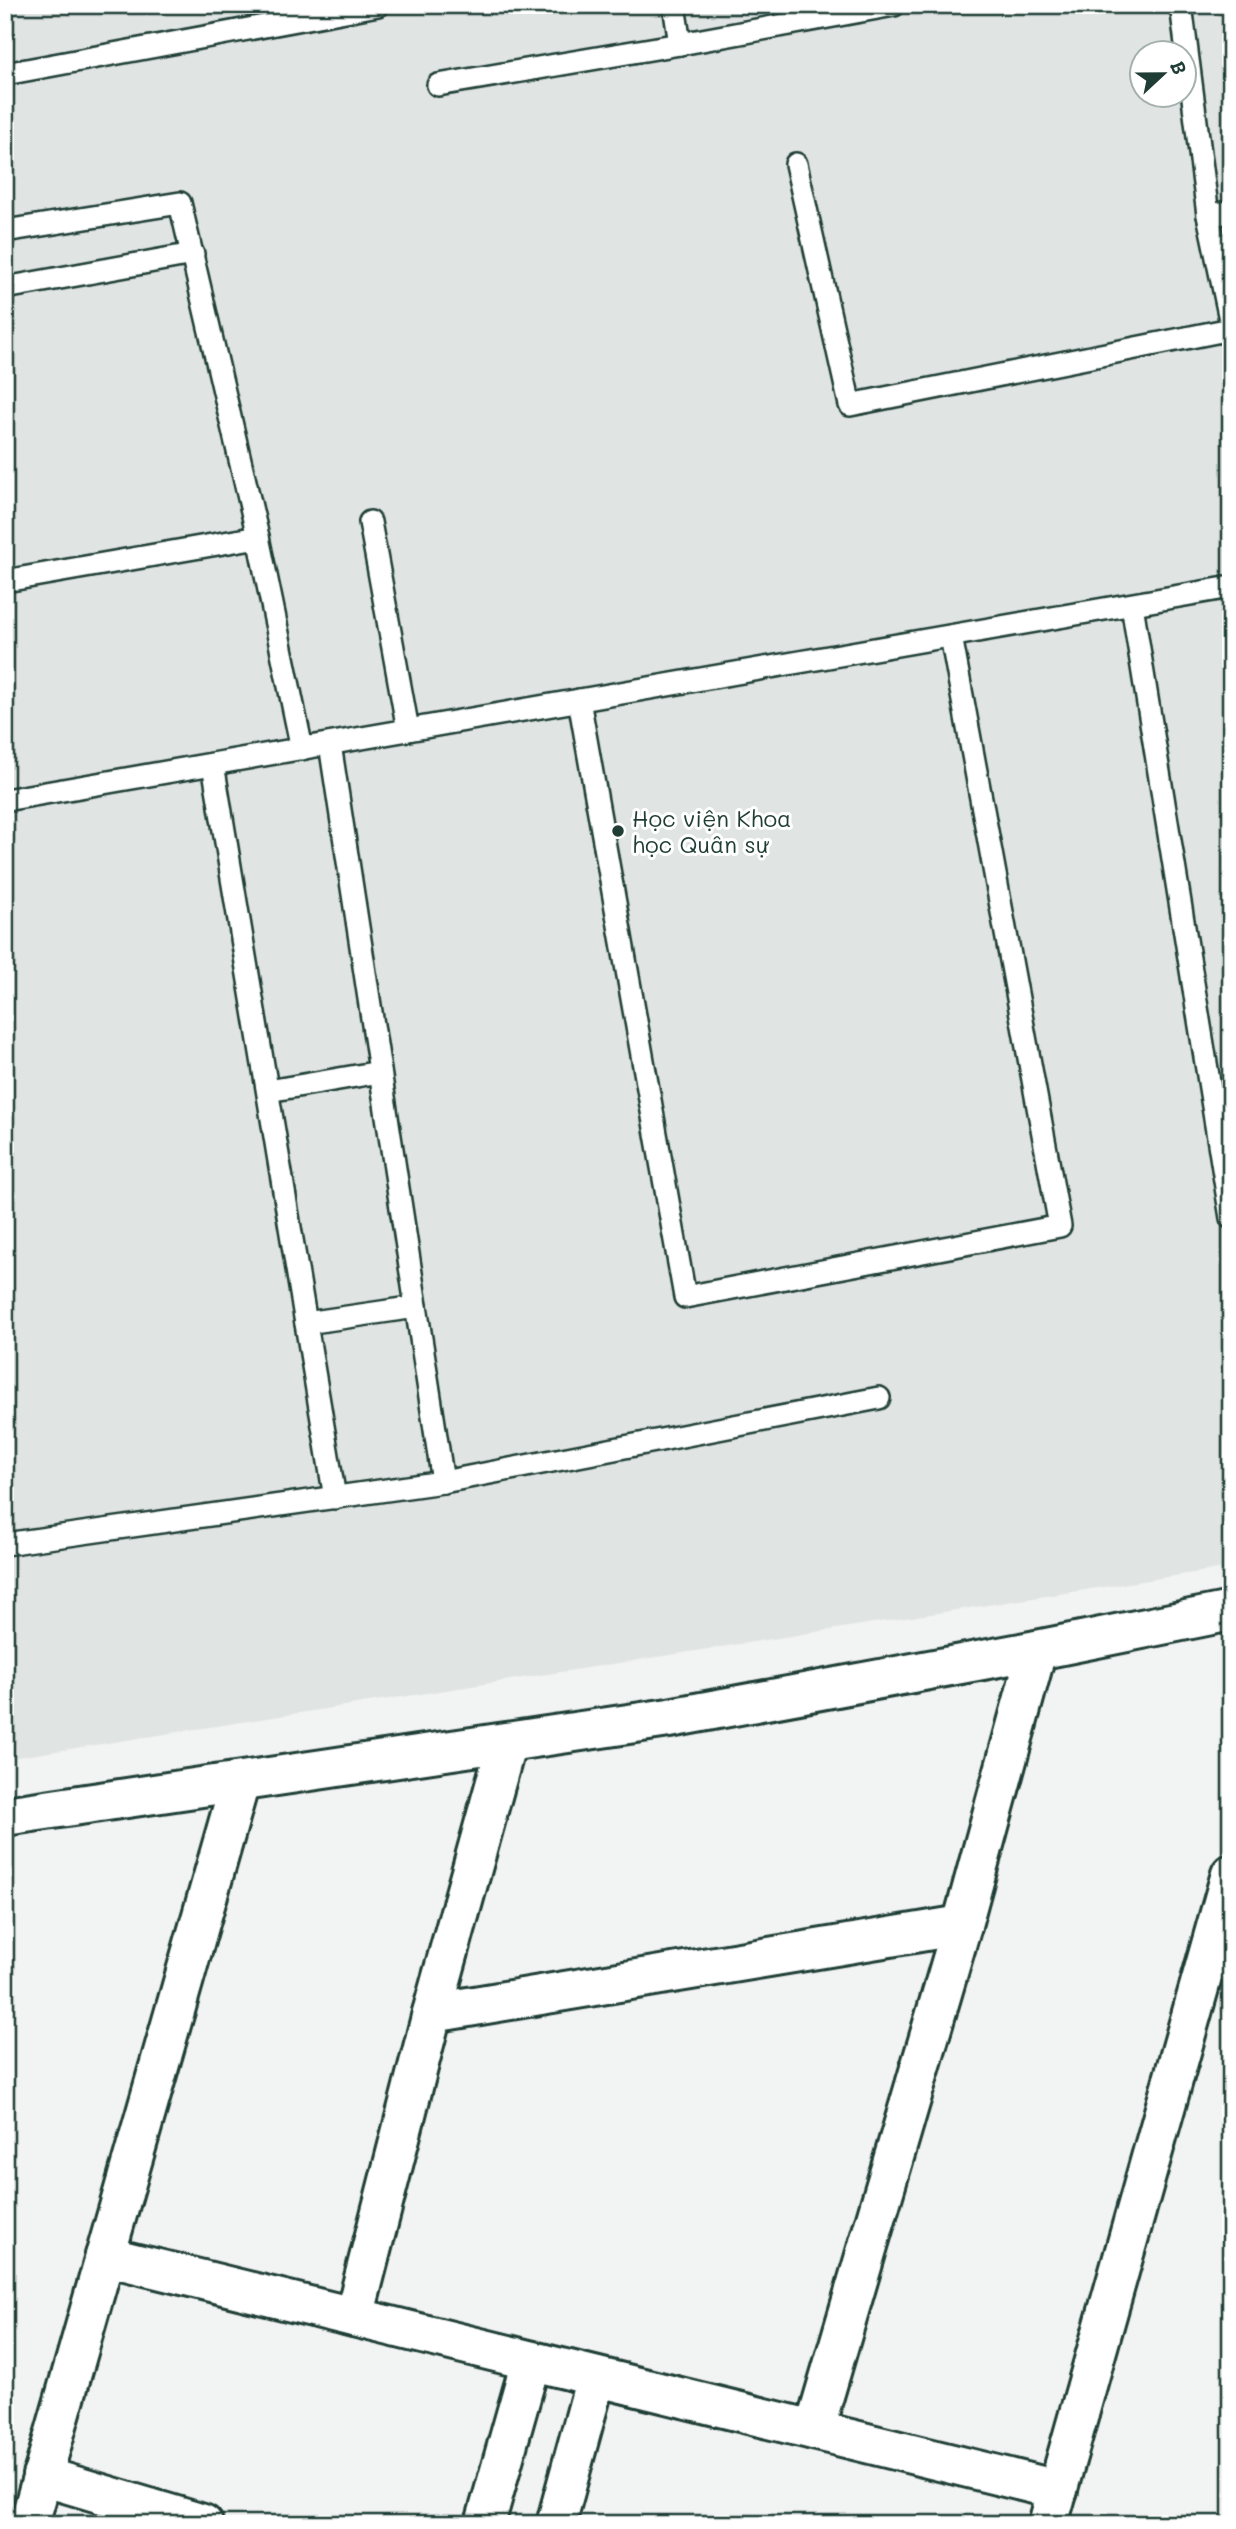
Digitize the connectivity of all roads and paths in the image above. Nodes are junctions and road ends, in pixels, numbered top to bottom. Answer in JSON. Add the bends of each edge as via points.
{"nodes":[{"id":1,"x":378,"y":5,"type":"edge"},
{"id":2,"x":674,"y":5,"type":"edge"},
{"id":3,"x":894,"y":5,"type":"edge"},
{"id":4,"x":1181,"y":5,"type":"edge"},
{"id":5,"x":680,"y":44,"type":"junction"},
{"id":6,"x":5,"y":74,"type":"edge"},
{"id":7,"x":438,"y":85,"type":"dead end"},
{"id":8,"x":796,"y":164,"type":"dead end"},
{"id":9,"x":1231,"y":212,"type":"edge"},
{"id":10,"x":1208,"y":215,"type":"junction"},
{"id":11,"x":5,"y":231,"type":"edge"},
{"id":12,"x":193,"y":254,"type":"junction"},
{"id":13,"x":5,"y":288,"type":"edge"},
{"id":14,"x":1231,"y":327,"type":"edge"},
{"id":15,"x":370,"y":522,"type":"dead end"},
{"id":16,"x":257,"y":537,"type":"junction"},
{"id":17,"x":5,"y":581,"type":"edge"},
{"id":18,"x":1231,"y":587,"type":"edge"},
{"id":19,"x":1132,"y":605,"type":"junction"},
{"id":20,"x":951,"y":636,"type":"junction"},
{"id":21,"x":579,"y":700,"type":"junction"},
{"id":22,"x":408,"y":730,"type":"junction"},
{"id":23,"x":330,"y":744,"type":"junction"},
{"id":24,"x":302,"y":749,"type":"junction"},
{"id":25,"x":213,"y":764,"type":"junction"},
{"id":26,"x":5,"y":800,"type":"edge"},
{"id":27,"x":380,"y":1072,"type":"junction"},
{"id":28,"x":268,"y":1091,"type":"junction"},
{"id":29,"x":1231,"y":1218,"type":"edge"},
{"id":30,"x":416,"y":1307,"type":"junction"},
{"id":31,"x":306,"y":1324,"type":"junction"},
{"id":32,"x":879,"y":1398,"type":"dead end"},
{"id":33,"x":443,"y":1482,"type":"junction"},
{"id":34,"x":335,"y":1498,"type":"junction"},
{"id":35,"x":5,"y":1544,"type":"edge"},
{"id":36,"x":1231,"y":1611,"type":"edge"},
{"id":37,"x":1037,"y":1650,"type":"junction"},
{"id":38,"x":507,"y":1742,"type":"junction"},
{"id":39,"x":240,"y":1782,"type":"junction"},
{"id":40,"x":5,"y":1816,"type":"edge"},
{"id":41,"x":1231,"y":1874,"type":"edge"},
{"id":42,"x":962,"y":1926,"type":"junction"},
{"id":43,"x":432,"y":2013,"type":"junction"},
{"id":44,"x":105,"y":2256,"type":"junction"},
{"id":45,"x":354,"y":2317,"type":"junction"},
{"id":46,"x":531,"y":2361,"type":"junction"},
{"id":47,"x":596,"y":2377,"type":"junction"},
{"id":48,"x":814,"y":2430,"type":"junction"},
{"id":49,"x":43,"y":2476,"type":"junction"},
{"id":50,"x":1053,"y":2507,"type":"edge"},
{"id":51,"x":29,"y":2524,"type":"edge"},
{"id":52,"x":203,"y":2524,"type":"edge"},
{"id":53,"x":485,"y":2524,"type":"edge"},
{"id":54,"x":556,"y":2524,"type":"edge"}],
"edges":[{"from":1,"to":6,"type":"lane"},
{"from":2,"to":5,"type":"lane"},
{"from":3,"to":5,"type":"lane"},
{"from":4,"to":10,"type":"lane"},
{"from":5,"to":7,"type":"lane"},
{"from":8,"to":14,"type":"lane","via":[[850,405]]},
{"from":9,"to":10,"type":"lane"},
{"from":10,"to":14,"type":"lane"},
{"from":11,"to":12,"type":"lane","via":[[180,203]]},
{"from":12,"to":13,"type":"lane"},
{"from":12,"to":16,"type":"lane"},
{"from":15,"to":22,"type":"lane"},
{"from":16,"to":17,"type":"lane"},
{"from":16,"to":24,"type":"lane"},
{"from":18,"to":19,"type":"lane"},
{"from":19,"to":20,"type":"lane"},
{"from":19,"to":29,"type":"lane"},
{"from":20,"to":21,"type":"lane"},
{"from":20,"to":21,"type":"lane","via":[[1060,1226],[684,1297]]},
{"from":21,"to":22,"type":"lane"},
{"from":22,"to":23,"type":"lane"},
{"from":23,"to":24,"type":"lane"},
{"from":23,"to":27,"type":"lane"},
{"from":24,"to":25,"type":"lane"},
{"from":25,"to":26,"type":"lane"},
{"from":25,"to":28,"type":"lane"},
{"from":27,"to":28,"type":"lane"},
{"from":27,"to":30,"type":"lane"},
{"from":28,"to":31,"type":"lane"},
{"from":30,"to":31,"type":"lane"},
{"from":30,"to":33,"type":"lane"},
{"from":31,"to":34,"type":"lane"},
{"from":32,"to":33,"type":"lane"},
{"from":33,"to":34,"type":"lane"},
{"from":34,"to":35,"type":"lane"},
{"from":36,"to":37,"type":"street"},
{"from":37,"to":38,"type":"street","via":[[669,1718]]},
{"from":37,"to":42,"type":"street"},
{"from":38,"to":39,"type":"street"},
{"from":38,"to":43,"type":"street"},
{"from":39,"to":40,"type":"street"},
{"from":39,"to":44,"type":"street"},
{"from":41,"to":50,"type":"street"},
{"from":42,"to":43,"type":"street"},
{"from":42,"to":48,"type":"street"},
{"from":43,"to":45,"type":"street"},
{"from":44,"to":45,"type":"street"},
{"from":44,"to":49,"type":"street"},
{"from":45,"to":46,"type":"street"},
{"from":46,"to":47,"type":"street"},
{"from":46,"to":53,"type":"street"},
{"from":47,"to":48,"type":"street"},
{"from":47,"to":54,"type":"street"},
{"from":48,"to":50,"type":"street"},
{"from":49,"to":51,"type":"street"},
{"from":49,"to":52,"type":"street"}]}
